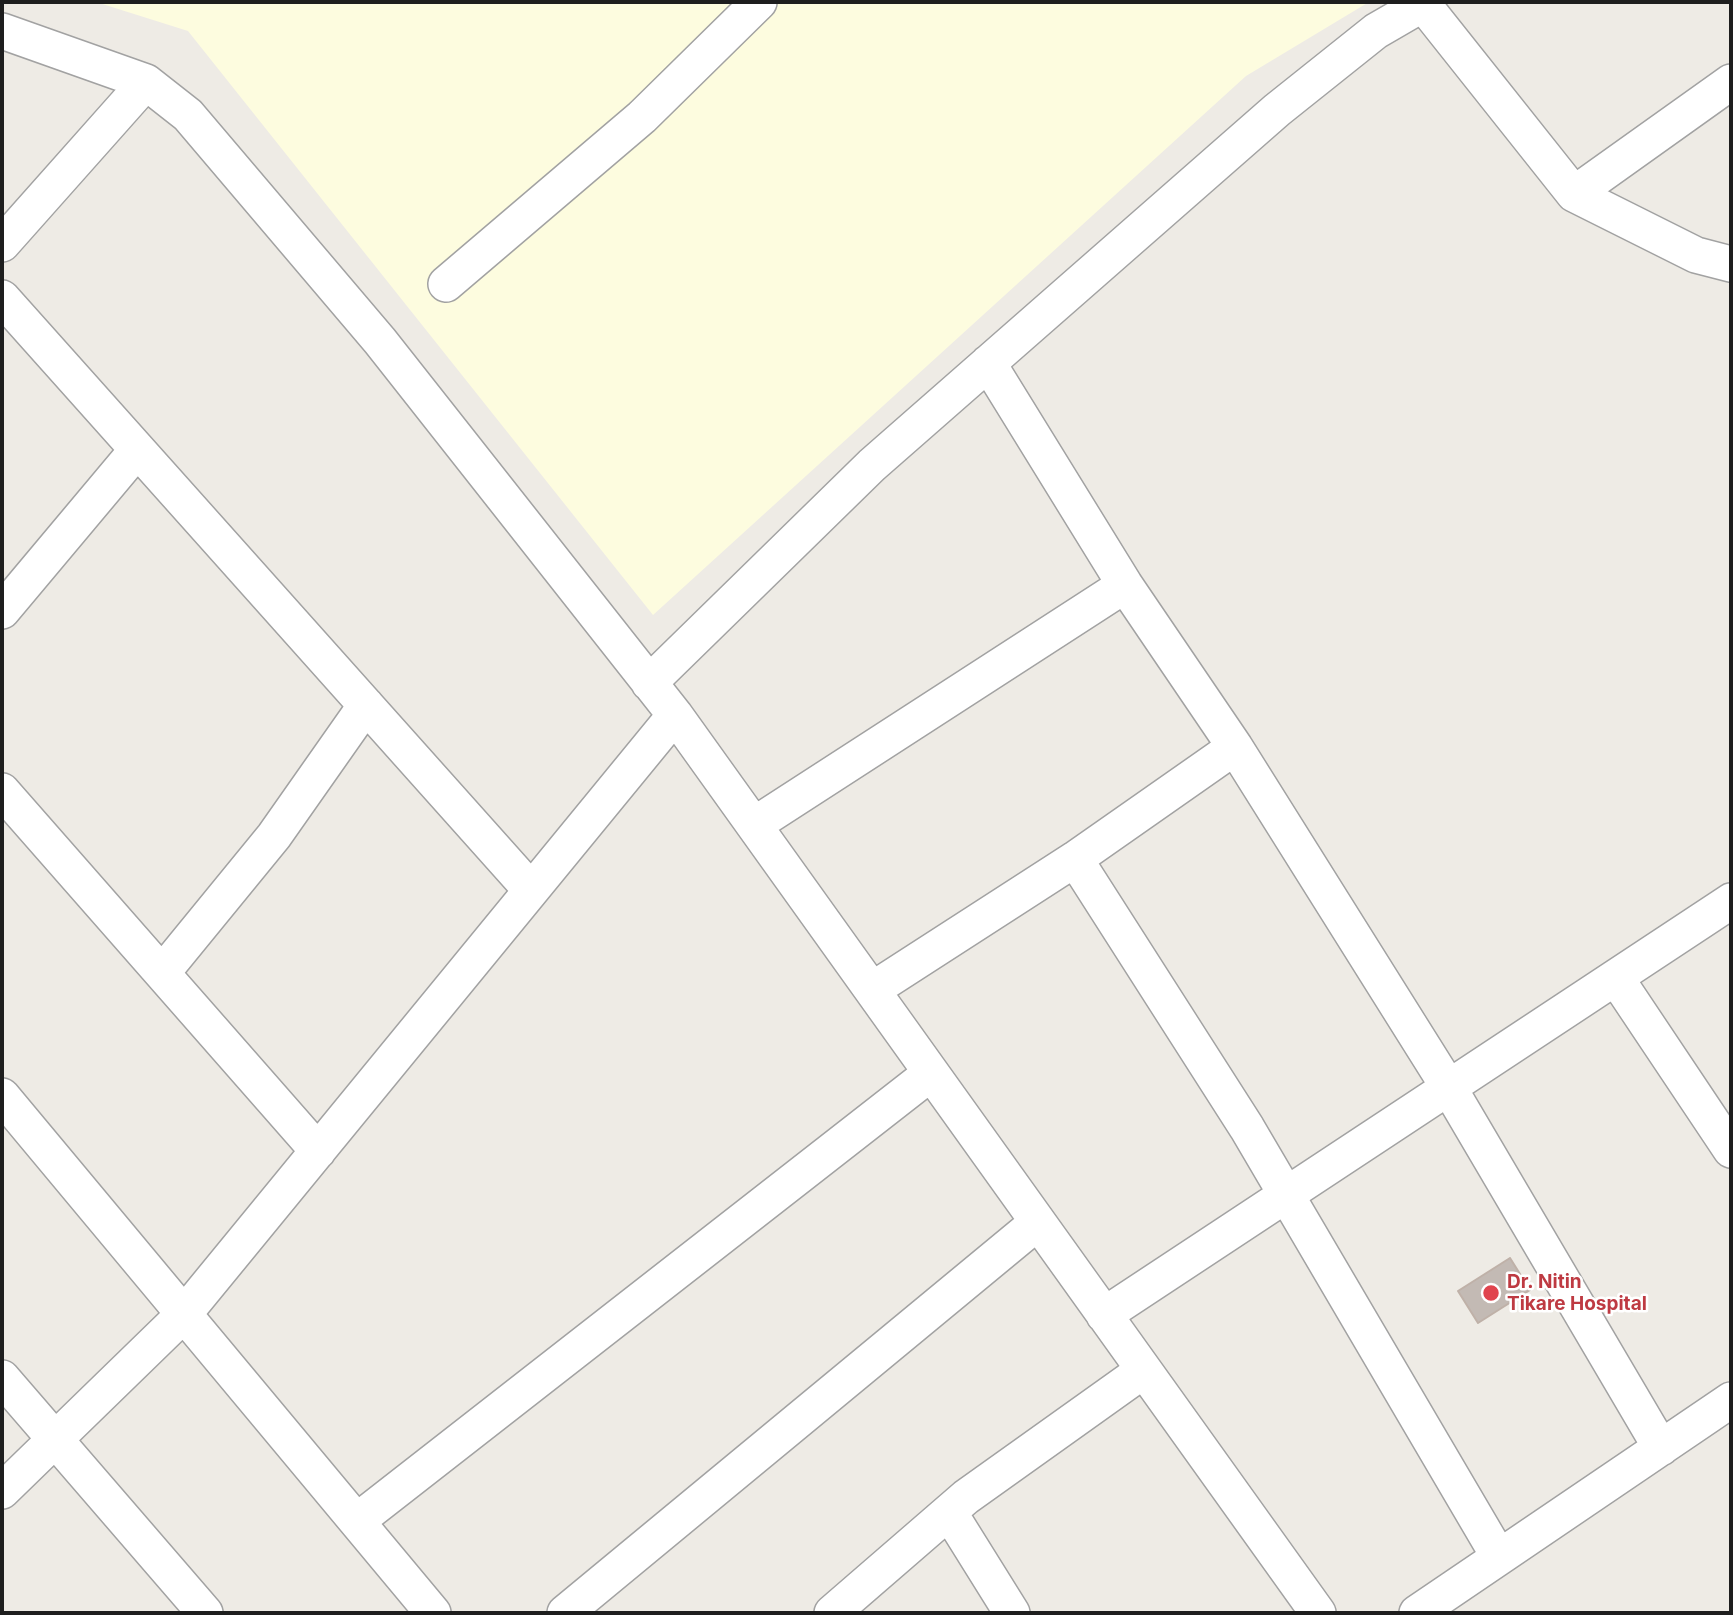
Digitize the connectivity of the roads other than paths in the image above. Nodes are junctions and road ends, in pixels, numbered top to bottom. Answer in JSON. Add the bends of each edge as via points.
{"nodes":[{"id":1,"x":759,"y":2,"type":"edge"},
{"id":2,"x":1425,"y":3,"type":"edge"},
{"id":3,"x":2,"y":31,"type":"edge"},
{"id":4,"x":146,"y":82,"type":"junction"},
{"id":5,"x":1731,"y":82,"type":"edge"},
{"id":6,"x":1574,"y":194,"type":"junction"},
{"id":7,"x":2,"y":244,"type":"edge"},
{"id":8,"x":1731,"y":264,"type":"edge"},
{"id":9,"x":446,"y":284,"type":"dead end"},
{"id":10,"x":2,"y":298,"type":"edge"},
{"id":11,"x":988,"y":363,"type":"junction"},
{"id":12,"x":137,"y":450,"type":"junction"},
{"id":13,"x":1125,"y":585,"type":"junction"},
{"id":14,"x":2,"y":611,"type":"edge"},
{"id":15,"x":649,"y":683,"type":"junction"},
{"id":16,"x":366,"y":705,"type":"junction"},
{"id":17,"x":675,"y":715,"type":"junction"},
{"id":18,"x":1235,"y":747,"type":"junction"},
{"id":19,"x":2,"y":791,"type":"edge"},
{"id":20,"x":754,"y":825,"type":"junction"},
{"id":21,"x":1075,"y":859,"type":"junction"},
{"id":22,"x":531,"y":890,"type":"junction"},
{"id":23,"x":1731,"y":901,"type":"edge"},
{"id":24,"x":162,"y":973,"type":"junction"},
{"id":25,"x":1616,"y":978,"type":"junction"},
{"id":26,"x":872,"y":990,"type":"junction"},
{"id":27,"x":931,"y":1073,"type":"junction"},
{"id":28,"x":1449,"y":1088,"type":"junction"},
{"id":29,"x":2,"y":1096,"type":"edge"},
{"id":30,"x":1731,"y":1150,"type":"edge"},
{"id":31,"x":318,"y":1151,"type":"junction"},
{"id":32,"x":1286,"y":1197,"type":"junction"},
{"id":33,"x":1038,"y":1222,"type":"junction"},
{"id":34,"x":184,"y":1314,"type":"junction"},
{"id":35,"x":1104,"y":1315,"type":"junction"},
{"id":36,"x":1144,"y":1370,"type":"junction"},
{"id":37,"x":2,"y":1378,"type":"edge"},
{"id":38,"x":1731,"y":1399,"type":"edge"},
{"id":39,"x":57,"y":1440,"type":"junction"},
{"id":40,"x":1661,"y":1448,"type":"junction"},
{"id":41,"x":2,"y":1491,"type":"edge"},
{"id":42,"x":949,"y":1512,"type":"junction"},
{"id":43,"x":357,"y":1521,"type":"junction"},
{"id":44,"x":1499,"y":1557,"type":"junction"},
{"id":45,"x":205,"y":1613,"type":"edge"},
{"id":46,"x":433,"y":1613,"type":"edge"},
{"id":47,"x":565,"y":1613,"type":"edge"},
{"id":48,"x":832,"y":1613,"type":"edge"},
{"id":49,"x":1012,"y":1613,"type":"edge"},
{"id":50,"x":1318,"y":1613,"type":"edge"},
{"id":51,"x":1417,"y":1613,"type":"edge"}],
"edges":[{"from":1,"to":9,"type":"street","via":[[642,117]]},
{"from":2,"to":6,"type":"street"},
{"from":2,"to":11,"type":"street","via":[[1376,31],[1277,110]]},
{"from":3,"to":4,"type":"street"},
{"from":4,"to":7,"type":"street"},
{"from":4,"to":15,"type":"street","via":[[188,115],[380,341]]},
{"from":5,"to":6,"type":"street"},
{"from":6,"to":8,"type":"street","via":[[1696,255]]},
{"from":10,"to":12,"type":"street"},
{"from":11,"to":13,"type":"street"},
{"from":11,"to":15,"type":"street","via":[[872,465]]},
{"from":12,"to":14,"type":"street"},
{"from":12,"to":16,"type":"street"},
{"from":13,"to":18,"type":"street"},
{"from":13,"to":20,"type":"street"},
{"from":15,"to":17,"type":"street"},
{"from":16,"to":22,"type":"street"},
{"from":16,"to":24,"type":"street","via":[[274,836]]},
{"from":17,"to":20,"type":"street"},
{"from":17,"to":22,"type":"street"},
{"from":18,"to":21,"type":"street"},
{"from":18,"to":28,"type":"street"},
{"from":19,"to":24,"type":"street"},
{"from":20,"to":26,"type":"street"},
{"from":21,"to":26,"type":"street"},
{"from":21,"to":32,"type":"street"},
{"from":22,"to":31,"type":"street"},
{"from":23,"to":25,"type":"street"},
{"from":24,"to":31,"type":"street"},
{"from":25,"to":28,"type":"street"},
{"from":25,"to":30,"type":"street"},
{"from":26,"to":27,"type":"street"},
{"from":27,"to":33,"type":"street"},
{"from":27,"to":43,"type":"street"},
{"from":28,"to":32,"type":"street"},
{"from":28,"to":40,"type":"street"},
{"from":29,"to":34,"type":"street"},
{"from":31,"to":34,"type":"street"},
{"from":32,"to":35,"type":"street"},
{"from":32,"to":44,"type":"street"},
{"from":33,"to":35,"type":"street"},
{"from":33,"to":47,"type":"street"},
{"from":34,"to":39,"type":"street"},
{"from":34,"to":43,"type":"street"},
{"from":35,"to":36,"type":"street"},
{"from":36,"to":42,"type":"street"},
{"from":36,"to":50,"type":"street"},
{"from":37,"to":39,"type":"street"},
{"from":38,"to":40,"type":"street"},
{"from":39,"to":41,"type":"street"},
{"from":39,"to":45,"type":"street"},
{"from":40,"to":44,"type":"street"},
{"from":42,"to":48,"type":"street"},
{"from":42,"to":49,"type":"street"},
{"from":43,"to":46,"type":"street"},
{"from":44,"to":51,"type":"street"}]}
